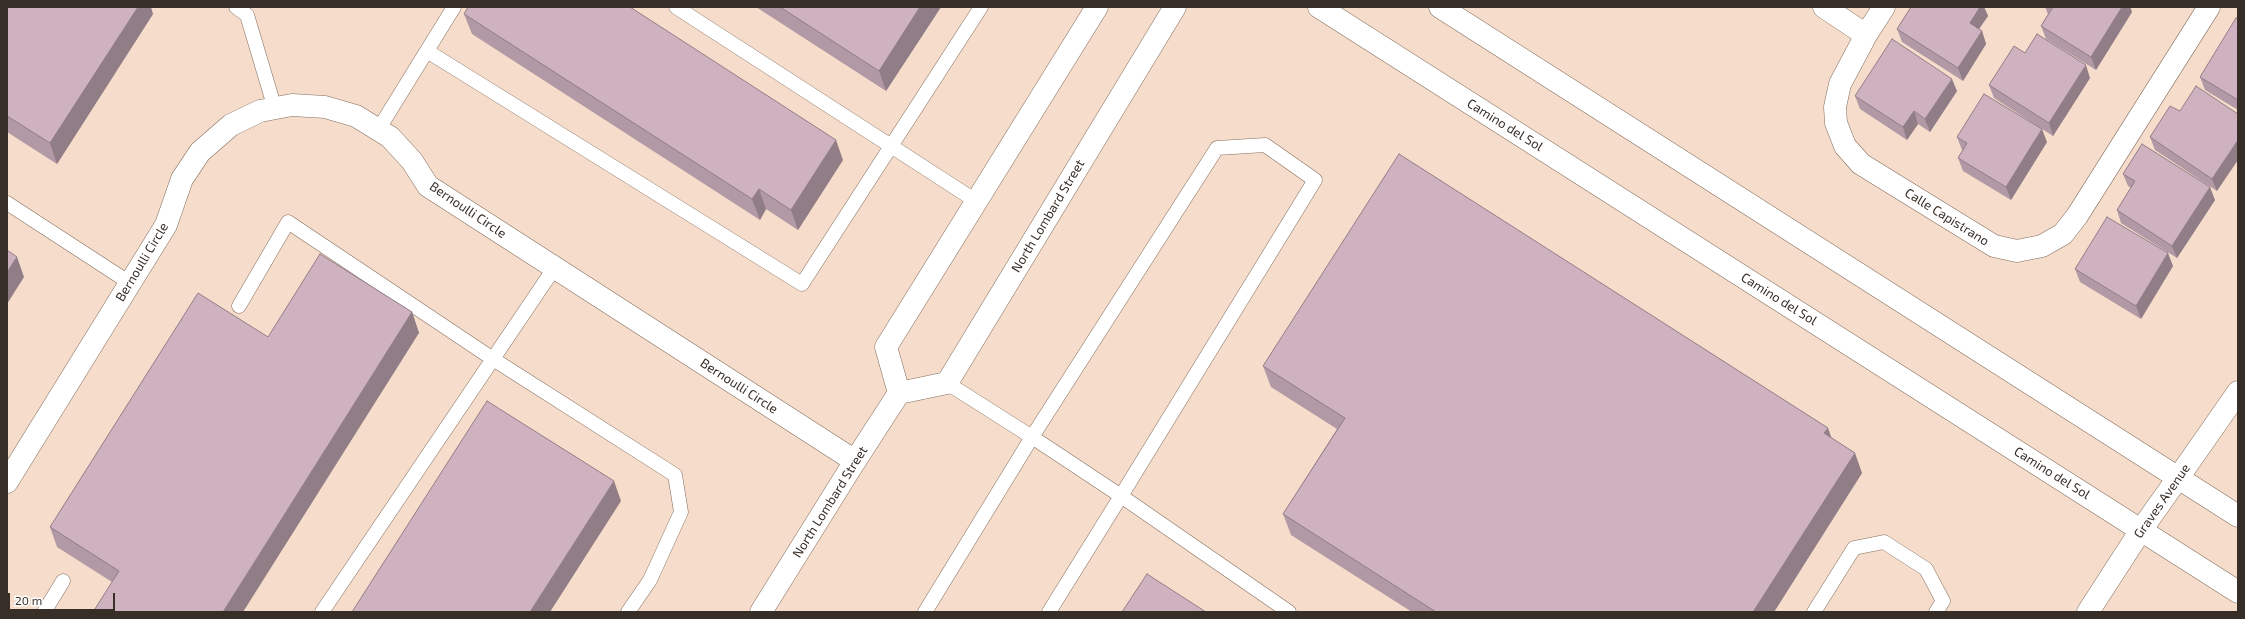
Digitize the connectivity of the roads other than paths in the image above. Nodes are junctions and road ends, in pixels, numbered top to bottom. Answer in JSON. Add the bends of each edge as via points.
{"nodes":[{"id":1,"x":236,"y":7,"type":"edge"},
{"id":2,"x":454,"y":7,"type":"edge"},
{"id":3,"x":676,"y":7,"type":"edge"},
{"id":4,"x":981,"y":7,"type":"edge"},
{"id":5,"x":1097,"y":7,"type":"edge"},
{"id":6,"x":1175,"y":7,"type":"edge"},
{"id":7,"x":1319,"y":7,"type":"edge"},
{"id":8,"x":1440,"y":7,"type":"edge"},
{"id":9,"x":1824,"y":7,"type":"edge"},
{"id":10,"x":1884,"y":7,"type":"edge"},
{"id":11,"x":2209,"y":7,"type":"edge"},
{"id":12,"x":1866,"y":35,"type":"junction"},
{"id":13,"x":427,"y":51,"type":"junction"},
{"id":14,"x":275,"y":108,"type":"junction"},
{"id":15,"x":378,"y":130,"type":"junction"},
{"id":16,"x":891,"y":147,"type":"junction"},
{"id":17,"x":976,"y":201,"type":"junction"},
{"id":18,"x":7,"y":203,"type":"edge"},
{"id":19,"x":555,"y":267,"type":"junction"},
{"id":20,"x":130,"y":283,"type":"junction"},
{"id":21,"x":239,"y":306,"type":"dead end"},
{"id":22,"x":493,"y":359,"type":"junction"},
{"id":23,"x":947,"y":383,"type":"junction"},
{"id":24,"x":2238,"y":392,"type":"edge"},
{"id":25,"x":899,"y":393,"type":"junction"},
{"id":26,"x":1032,"y":437,"type":"junction"},
{"id":27,"x":855,"y":462,"type":"junction"},
{"id":28,"x":2178,"y":478,"type":"junction"},
{"id":29,"x":7,"y":482,"type":"edge"},
{"id":30,"x":1121,"y":496,"type":"junction"},
{"id":31,"x":2238,"y":516,"type":"edge"},
{"id":32,"x":2141,"y":530,"type":"junction"},
{"id":33,"x":63,"y":581,"type":"dead end"},
{"id":34,"x":2238,"y":592,"type":"edge"},
{"id":35,"x":44,"y":612,"type":"edge"},
{"id":36,"x":322,"y":612,"type":"edge"},
{"id":37,"x":628,"y":612,"type":"edge"},
{"id":38,"x":761,"y":612,"type":"edge"},
{"id":39,"x":925,"y":612,"type":"edge"},
{"id":40,"x":1049,"y":612,"type":"edge"},
{"id":41,"x":1289,"y":612,"type":"edge"},
{"id":42,"x":1814,"y":612,"type":"edge"},
{"id":43,"x":1936,"y":612,"type":"edge"},
{"id":44,"x":2088,"y":612,"type":"edge"}],
"edges":[{"from":1,"to":14,"type":"lane","via":[[247,14]]},
{"from":2,"to":13,"type":"lane"},
{"from":3,"to":16,"type":"lane"},
{"from":4,"to":16,"type":"lane"},
{"from":5,"to":17,"type":"street"},
{"from":6,"to":23,"type":"street","name":"North Lombard Street"},
{"from":7,"to":32,"type":"street","name":"Camino del Sol"},
{"from":8,"to":28,"type":"street"},
{"from":9,"to":12,"type":"street"},
{"from":10,"to":12,"type":"street","name":"Calle Capistrano"},
{"from":11,"to":12,"type":"street","name":"Calle Capistrano","via":[[2077,216],[2062,234],[2042,246],[2018,251],[1994,246],[1861,164],[1845,146],[1836,123],[1835,107],[1840,84]]},
{"from":13,"to":15,"type":"lane"},
{"from":13,"to":16,"type":"lane","via":[[802,284]]},
{"from":14,"to":15,"type":"street","name":"Bernoulli Circle","via":[[292,105],[325,107],[356,116]]},
{"from":14,"to":20,"type":"street","name":"Bernoulli Circle","via":[[260,111],[231,125],[200,152],[182,179],[166,225]]},
{"from":15,"to":19,"type":"street","name":"Bernoulli Circle","via":[[390,137],[412,161],[428,186]]},
{"from":16,"to":17,"type":"lane"},
{"from":17,"to":25,"type":"street","via":[[886,347]]},
{"from":18,"to":20,"type":"lane"},
{"from":19,"to":22,"type":"lane"},
{"from":19,"to":27,"type":"street","name":"Bernoulli Circle"},
{"from":20,"to":29,"type":"street","name":"Bernoulli Circle"},
{"from":21,"to":22,"type":"lane","via":[[288,222]]},
{"from":22,"to":36,"type":"lane"},
{"from":22,"to":37,"type":"lane","via":[[676,475],[681,512],[650,580]]},
{"from":23,"to":25,"type":"street"},
{"from":23,"to":26,"type":"lane"},
{"from":24,"to":28,"type":"street","name":"Graves Avenue"},
{"from":25,"to":27,"type":"street","name":"North Lombard Street"},
{"from":26,"to":30,"type":"lane"},
{"from":26,"to":30,"type":"lane","via":[[1217,148],[1265,145],[1315,180]]},
{"from":26,"to":39,"type":"lane"},
{"from":27,"to":38,"type":"street","name":"North Lombard Street"},
{"from":28,"to":31,"type":"street"},
{"from":28,"to":32,"type":"street","name":"Graves Avenue"},
{"from":30,"to":40,"type":"lane"},
{"from":30,"to":41,"type":"lane"},
{"from":32,"to":34,"type":"street","name":"Camino del Sol"},
{"from":32,"to":44,"type":"street","name":"Graves Avenue"},
{"from":33,"to":35,"type":"lane"},
{"from":42,"to":43,"type":"lane","via":[[1854,548],[1884,542],[1926,569],[1943,601]]}]}
